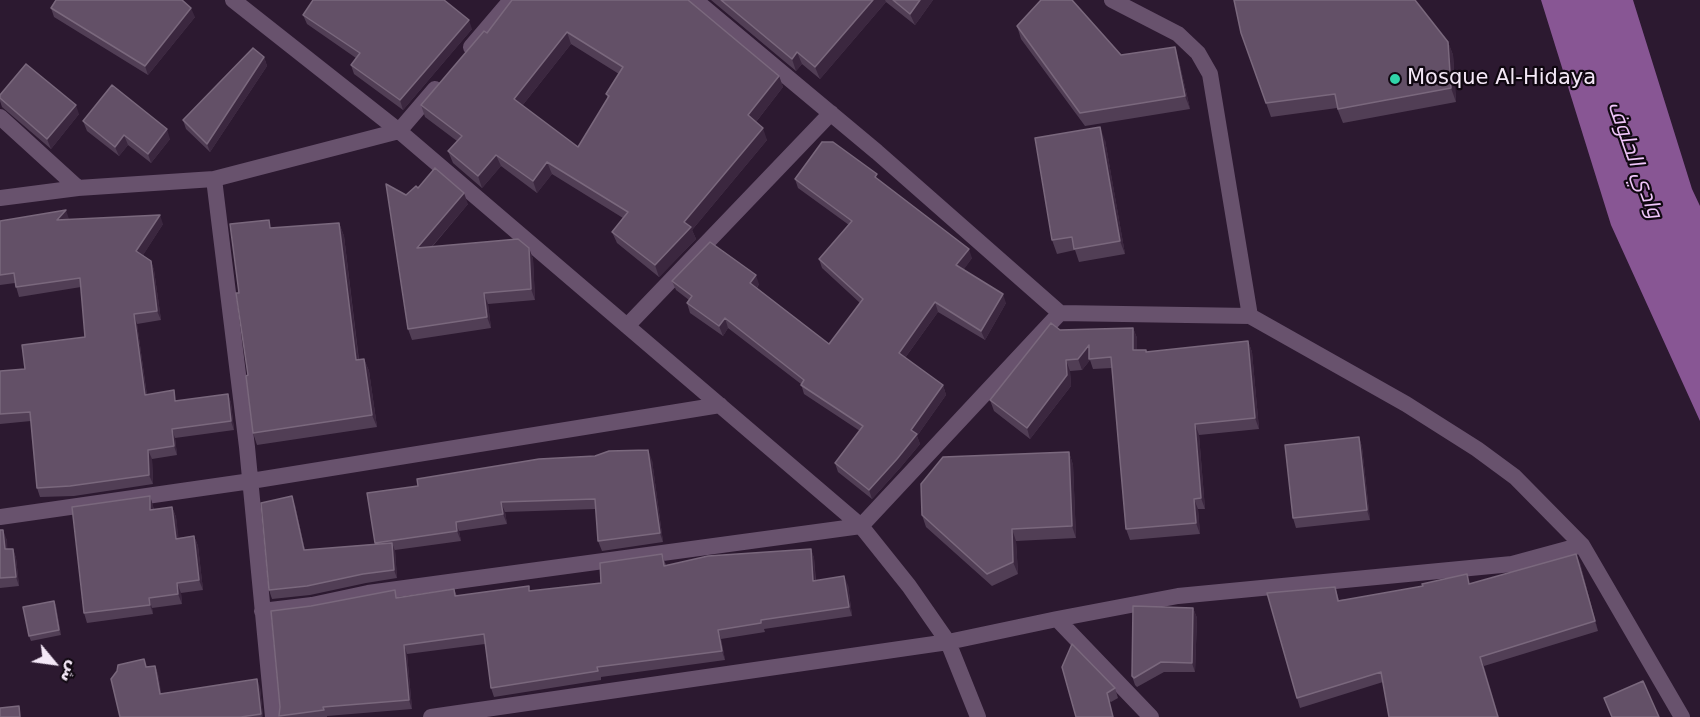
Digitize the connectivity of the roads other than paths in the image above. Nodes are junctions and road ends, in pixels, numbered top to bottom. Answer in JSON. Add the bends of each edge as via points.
{"nodes":[{"id":1,"x":233,"y":0,"type":"edge"},
{"id":2,"x":511,"y":0,"type":"edge"},
{"id":3,"x":695,"y":0,"type":"edge"},
{"id":4,"x":1112,"y":0,"type":"edge"},
{"id":5,"x":459,"y":61,"type":"edge"},
{"id":6,"x":444,"y":78,"type":"edge"},
{"id":7,"x":831,"y":113,"type":"junction"},
{"id":8,"x":0,"y":117,"type":"edge"},
{"id":9,"x":399,"y":131,"type":"junction"},
{"id":10,"x":214,"y":179,"type":"junction"},
{"id":11,"x":78,"y":188,"type":"junction"},
{"id":12,"x":0,"y":198,"type":"edge"},
{"id":13,"x":1060,"y":313,"type":"junction"},
{"id":14,"x":1250,"y":316,"type":"junction"},
{"id":15,"x":627,"y":326,"type":"junction"},
{"id":16,"x":720,"y":405,"type":"junction"},
{"id":17,"x":251,"y":481,"type":"junction"},
{"id":18,"x":0,"y":517,"type":"edge"},
{"id":19,"x":861,"y":525,"type":"junction"},
{"id":20,"x":1582,"y":544,"type":"junction"},
{"id":21,"x":262,"y":611,"type":"junction"},
{"id":22,"x":1057,"y":619,"type":"junction"},
{"id":23,"x":948,"y":642,"type":"junction"},
{"id":24,"x":273,"y":717,"type":"edge"},
{"id":25,"x":431,"y":717,"type":"edge"},
{"id":26,"x":978,"y":717,"type":"edge"},
{"id":27,"x":1151,"y":717,"type":"edge"},
{"id":28,"x":1682,"y":717,"type":"edge"}],
"edges":[{"from":1,"to":9,"type":"street"},
{"from":2,"to":5,"type":"street"},
{"from":3,"to":7,"type":"street"},
{"from":4,"to":14,"type":"street","via":[[1178,34],[1198,53],[1210,74]]},
{"from":6,"to":9,"type":"street"},
{"from":7,"to":13,"type":"street"},
{"from":7,"to":15,"type":"street"},
{"from":8,"to":11,"type":"street"},
{"from":9,"to":10,"type":"street"},
{"from":9,"to":15,"type":"street"},
{"from":10,"to":11,"type":"street"},
{"from":10,"to":17,"type":"street"},
{"from":11,"to":12,"type":"street"},
{"from":13,"to":14,"type":"street"},
{"from":13,"to":19,"type":"street"},
{"from":14,"to":20,"type":"street","via":[[1477,449],[1515,477]]},
{"from":15,"to":16,"type":"street"},
{"from":16,"to":17,"type":"street"},
{"from":16,"to":19,"type":"street"},
{"from":17,"to":18,"type":"street"},
{"from":17,"to":21,"type":"street"},
{"from":19,"to":21,"type":"street"},
{"from":19,"to":23,"type":"street"},
{"from":20,"to":22,"type":"street","via":[[1512,564],[1178,596]]},
{"from":20,"to":28,"type":"street"},
{"from":21,"to":24,"type":"street"},
{"from":22,"to":23,"type":"street"},
{"from":22,"to":27,"type":"street"},
{"from":23,"to":25,"type":"street"},
{"from":23,"to":26,"type":"street"}]}
